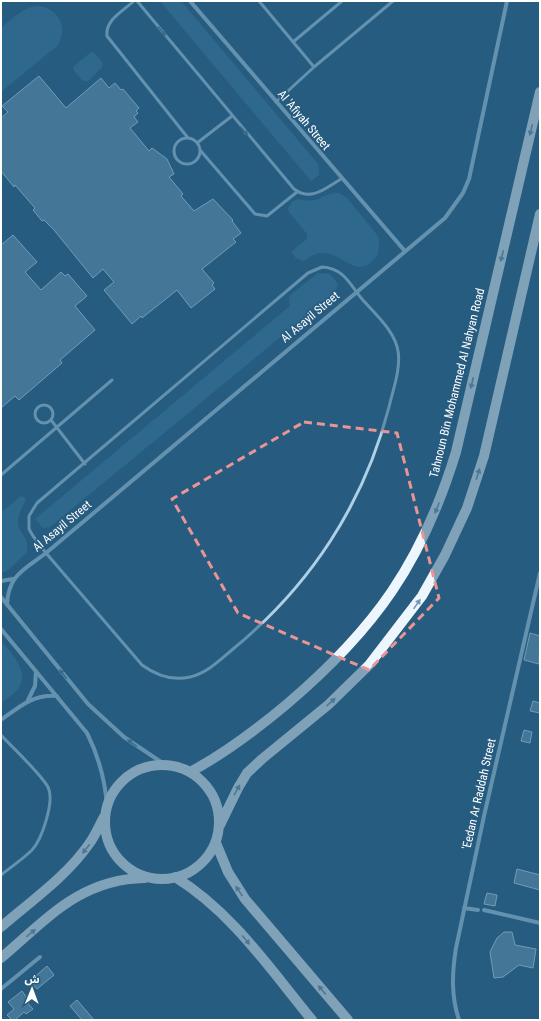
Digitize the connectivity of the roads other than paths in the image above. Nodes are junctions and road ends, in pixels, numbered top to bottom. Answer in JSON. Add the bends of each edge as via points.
{"nodes":[{"id":1,"x":135,"y":1,"type":"edge"},
{"id":2,"x":190,"y":1,"type":"edge"},
{"id":3,"x":259,"y":1,"type":"edge"},
{"id":4,"x":342,"y":1,"type":"edge"},
{"id":5,"x":393,"y":1,"type":"edge"},
{"id":6,"x":507,"y":1,"type":"edge"},
{"id":7,"x":293,"y":42,"type":"junction"},
{"id":8,"x":314,"y":67,"type":"junction"},
{"id":9,"x":540,"y":92,"type":"edge"},
{"id":10,"x":276,"y":102,"type":"junction"},
{"id":11,"x":232,"y":116,"type":"junction"},
{"id":12,"x":188,"y":138,"type":"junction"},
{"id":13,"x":198,"y":143,"type":"junction"},
{"id":14,"x":200,"y":150,"type":"junction"},
{"id":15,"x":341,"y":178,"type":"junction"},
{"id":16,"x":297,"y":192,"type":"junction"},
{"id":17,"x":540,"y":214,"type":"edge"},
{"id":18,"x":404,"y":250,"type":"junction"},
{"id":19,"x":356,"y":291,"type":"junction"},
{"id":20,"x":112,"y":380,"type":"dead end"},
{"id":21,"x":51,"y":420,"type":"junction"},
{"id":22,"x":56,"y":427,"type":"junction"},
{"id":23,"x":85,"y":464,"type":"junction"},
{"id":24,"x":1,"y":475,"type":"edge"},
{"id":25,"x":46,"y":553,"type":"junction"},
{"id":26,"x":540,"y":573,"type":"edge"},
{"id":27,"x":13,"y":579,"type":"junction"},
{"id":28,"x":1,"y":581,"type":"edge"},
{"id":29,"x":1,"y":597,"type":"edge"},
{"id":30,"x":7,"y":605,"type":"junction"},
{"id":31,"x":1,"y":628,"type":"edge"},
{"id":32,"x":36,"y":670,"type":"junction"},
{"id":33,"x":57,"y":696,"type":"junction"},
{"id":34,"x":28,"y":701,"type":"junction"},
{"id":35,"x":1,"y":720,"type":"edge"},
{"id":36,"x":1,"y":735,"type":"edge"},
{"id":37,"x":164,"y":764,"type":"junction"},
{"id":38,"x":190,"y":772,"type":"junction"},
{"id":39,"x":106,"y":811,"type":"junction"},
{"id":40,"x":220,"y":825,"type":"junction"},
{"id":41,"x":216,"y":843,"type":"junction"},
{"id":42,"x":1,"y":875,"type":"edge"},
{"id":43,"x":148,"y":878,"type":"junction"},
{"id":44,"x":175,"y":878,"type":"junction"},
{"id":45,"x":464,"y":908,"type":"junction"},
{"id":46,"x":478,"y":910,"type":"dead end"},
{"id":47,"x":484,"y":910,"type":"dead end"},
{"id":48,"x":540,"y":923,"type":"edge"},
{"id":49,"x":1,"y":927,"type":"edge"},
{"id":50,"x":40,"y":957,"type":"dead end"},
{"id":51,"x":1,"y":958,"type":"edge"},
{"id":52,"x":1,"y":989,"type":"edge"},
{"id":53,"x":312,"y":1020,"type":"edge"},
{"id":54,"x":348,"y":1020,"type":"edge"},
{"id":55,"x":459,"y":1020,"type":"edge"}],
"edges":[{"from":1,"to":11,"type":"lane","one_way":true,"via":[[198,72]]},
{"from":1,"to":12,"type":"lane","via":[[107,25],[107,36]]},
{"from":2,"to":10,"type":"street","name":"Al 'Afiyah Street"},
{"from":3,"to":7,"type":"lane"},
{"from":4,"to":7,"type":"lane"},
{"from":5,"to":8,"type":"lane"},
{"from":6,"to":18,"type":"street","name":"Al Asayil Street","via":[[466,186],[445,218]]},
{"from":7,"to":8,"type":"lane"},
{"from":8,"to":10,"type":"lane"},
{"from":9,"to":38,"type":"main road","name":"Tahnoun Bin Mohammed Al Nahyan Road","one_way":true,"via":[[456,452],[438,505],[419,546],[386,600],[336,660],[242,741]]},
{"from":10,"to":15,"type":"street","name":"Al 'Afiyah Street"},
{"from":11,"to":13,"type":"lane"},
{"from":11,"to":16,"type":"lane","one_way":true},
{"from":12,"to":13,"type":"lane"},
{"from":12,"to":14,"type":"lane","via":[[180,140],[174,147],[174,156],[177,160],[185,164],[194,162]]},
{"from":13,"to":14,"type":"lane"},
{"from":14,"to":16,"type":"lane","via":[[255,214],[267,216]]},
{"from":15,"to":16,"type":"lane","via":[[316,194]]},
{"from":15,"to":18,"type":"street","name":"Al 'Afiyah Street"},
{"from":40,"to":17,"type":"main road","one_way":true,"via":[[247,773],[328,705],[369,665],[422,596],[445,555],[467,508],[484,456]]},
{"from":18,"to":19,"type":"street","name":"Al Asayil Street"},
{"from":19,"to":23,"type":"lane","via":[[337,270],[322,267],[308,273]]},
{"from":19,"to":25,"type":"street","name":"Al Asayil Street"},
{"from":19,"to":25,"type":"lane","via":[[389,331],[398,351],[398,365],[385,424],[367,474],[332,540],[289,596],[245,639],[200,674],[182,678],[157,674],[142,665]]},
{"from":20,"to":22,"type":"lane"},
{"from":21,"to":21,"type":"lane","via":[[53,412],[50,407],[45,405],[37,409],[35,414],[38,420],[46,423]]},
{"from":21,"to":22,"type":"lane"},
{"from":22,"to":23,"type":"lane"},
{"from":22,"to":24,"type":"lane"},
{"from":23,"to":25,"type":"lane","via":[[31,509],[28,516],[29,529]]},
{"from":25,"to":27,"type":"street","name":"Al Asayil Street"},
{"from":26,"to":45,"type":"street","name":"'Eedan Ar Raddah Street"},
{"from":27,"to":28,"type":"street","name":"Al Asayil Street"},
{"from":27,"to":30,"type":"street"},
{"from":29,"to":30,"type":"street"},
{"from":37,"to":30,"type":"street","one_way":true,"via":[[124,737],[88,704]]},
{"from":31,"to":32,"type":"street"},
{"from":32,"to":33,"type":"street"},
{"from":32,"to":34,"type":"street","via":[[35,686]]},
{"from":33,"to":34,"type":"street","via":[[42,696]]},
{"from":33,"to":39,"type":"street","via":[[74,716],[95,749],[104,780]]},
{"from":34,"to":35,"type":"street"},
{"from":36,"to":42,"type":"lane","via":[[47,785],[51,797],[36,844],[28,854]]},
{"from":37,"to":38,"type":"main road"},
{"from":37,"to":39,"type":"main road","via":[[146,767],[128,775],[115,789]]},
{"from":38,"to":40,"type":"main road","via":[[210,790],[218,806]]},
{"from":39,"to":43,"type":"main road","via":[[106,836],[115,854],[129,869]]},
{"from":39,"to":49,"type":"main road","one_way":true,"via":[[82,854],[50,886]]},
{"from":40,"to":41,"type":"main road"},
{"from":41,"to":44,"type":"main road","via":[[200,865]]},
{"from":54,"to":41,"type":"main road","one_way":true,"via":[[245,899],[228,872]]},
{"from":43,"to":44,"type":"main road"},
{"from":51,"to":43,"type":"main road","one_way":true,"via":[[67,902],[82,893],[114,881]]},
{"from":44,"to":53,"type":"main road","one_way":true,"via":[[207,899],[231,922]]},
{"from":45,"to":46,"type":"street"},
{"from":45,"to":55,"type":"street","name":"'Eedan Ar Raddah Street","via":[[453,970],[452,991]]},
{"from":47,"to":48,"type":"street"},
{"from":50,"to":52,"type":"street"}]}
